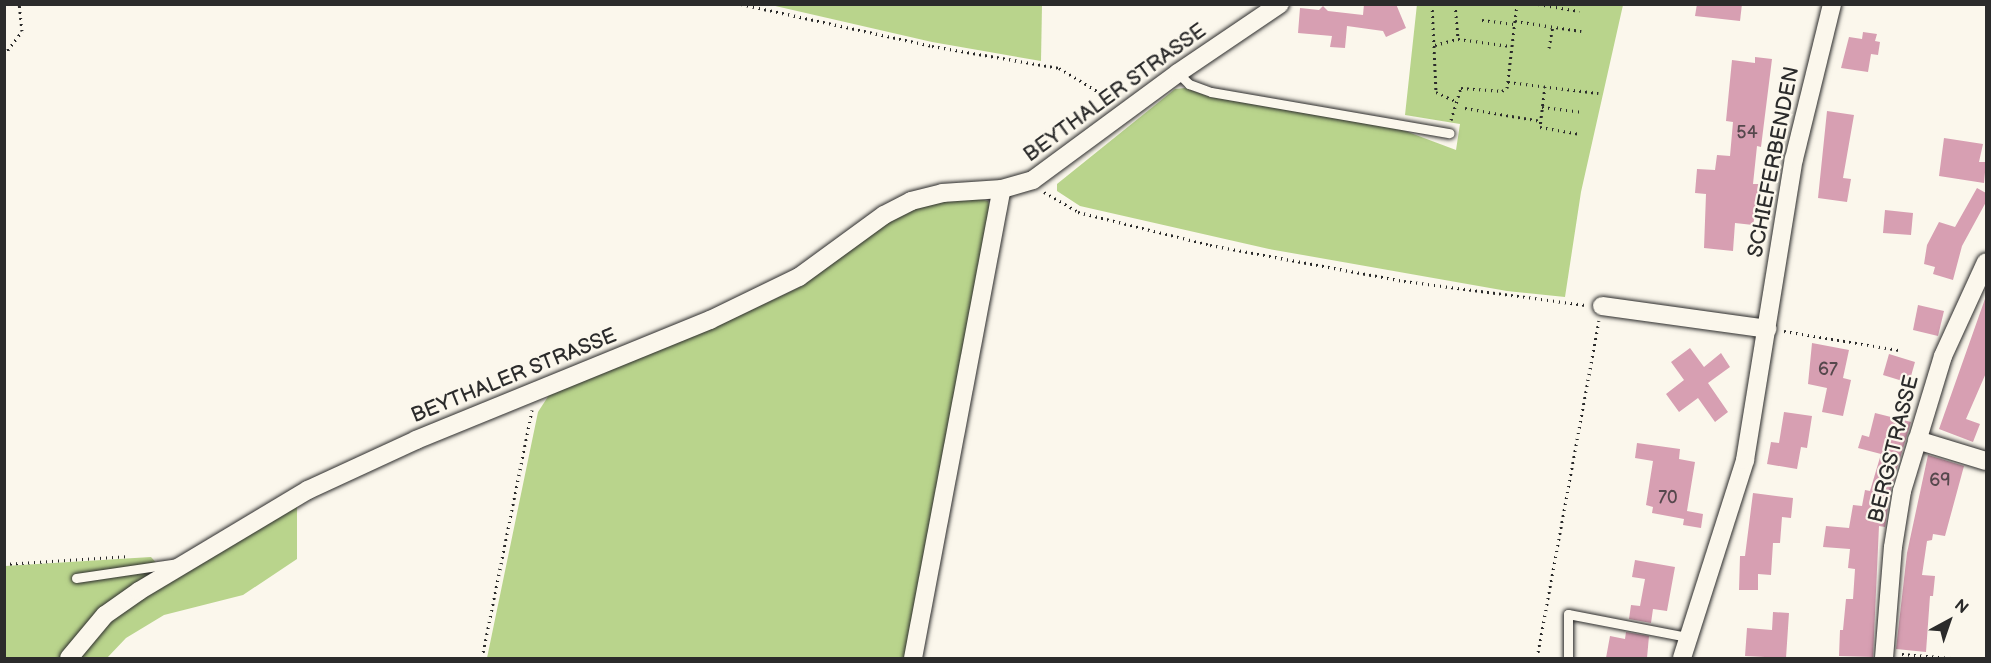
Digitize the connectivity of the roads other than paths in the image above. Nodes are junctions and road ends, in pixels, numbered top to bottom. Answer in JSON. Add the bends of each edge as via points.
{"nodes":[{"id":1,"x":1280,"y":4,"type":"edge"},
{"id":2,"x":1832,"y":4,"type":"edge"},
{"id":3,"x":1178,"y":73,"type":"junction"},
{"id":4,"x":1449,"y":133,"type":"road end"},
{"id":5,"x":1002,"y":189,"type":"junction"},
{"id":6,"x":1986,"y":261,"type":"edge"},
{"id":7,"x":1602,"y":306,"type":"road end"},
{"id":8,"x":1767,"y":329,"type":"junction"},
{"id":9,"x":1917,"y":440,"type":"junction"},
{"id":10,"x":1986,"y":461,"type":"edge"},
{"id":11,"x":184,"y":562,"type":"junction"},
{"id":12,"x":76,"y":578,"type":"dead end"},
{"id":13,"x":1688,"y":637,"type":"junction"},
{"id":14,"x":1885,"y":655,"type":"edge"},
{"id":15,"x":69,"y":658,"type":"edge"},
{"id":16,"x":913,"y":658,"type":"edge"},
{"id":17,"x":1568,"y":658,"type":"edge"},
{"id":18,"x":1682,"y":658,"type":"edge"}],
"edges":[{"from":1,"to":3,"type":"street","name":"BEYTHALER STRASSE"},
{"from":2,"to":8,"type":"street","name":"SCHIEFERBENDEN","via":[[1794,159]]},
{"from":3,"to":4,"type":"lane","via":[[1189,84],[1211,92]]},
{"from":3,"to":5,"type":"street","name":"BEYTHALER STRASSE","via":[[1033,180]]},
{"from":5,"to":11,"type":"street","name":"BEYTHALER STRASSE","via":[[942,192],[911,201],[884,215],[799,277],[710,320],[529,393],[308,490]]},
{"from":5,"to":16,"type":"street"},
{"from":6,"to":9,"type":"street","name":"BERGSTRASSE","via":[[1945,350]]},
{"from":7,"to":8,"type":"street"},
{"from":8,"to":13,"type":"street","name":"SCHIEFERBENDEN","via":[[1740,479]]},
{"from":9,"to":10,"type":"street"},
{"from":9,"to":14,"type":"street","name":"BERGSTRASSE","via":[[1901,496],[1893,547]]},
{"from":11,"to":12,"type":"lane"},
{"from":11,"to":15,"type":"street","name":"BEYTHALER STRASSE","via":[[105,615]]},
{"from":13,"to":17,"type":"lane","via":[[1568,614]]},
{"from":13,"to":18,"type":"street","name":"SCHIEFERBENDEN"}]}
